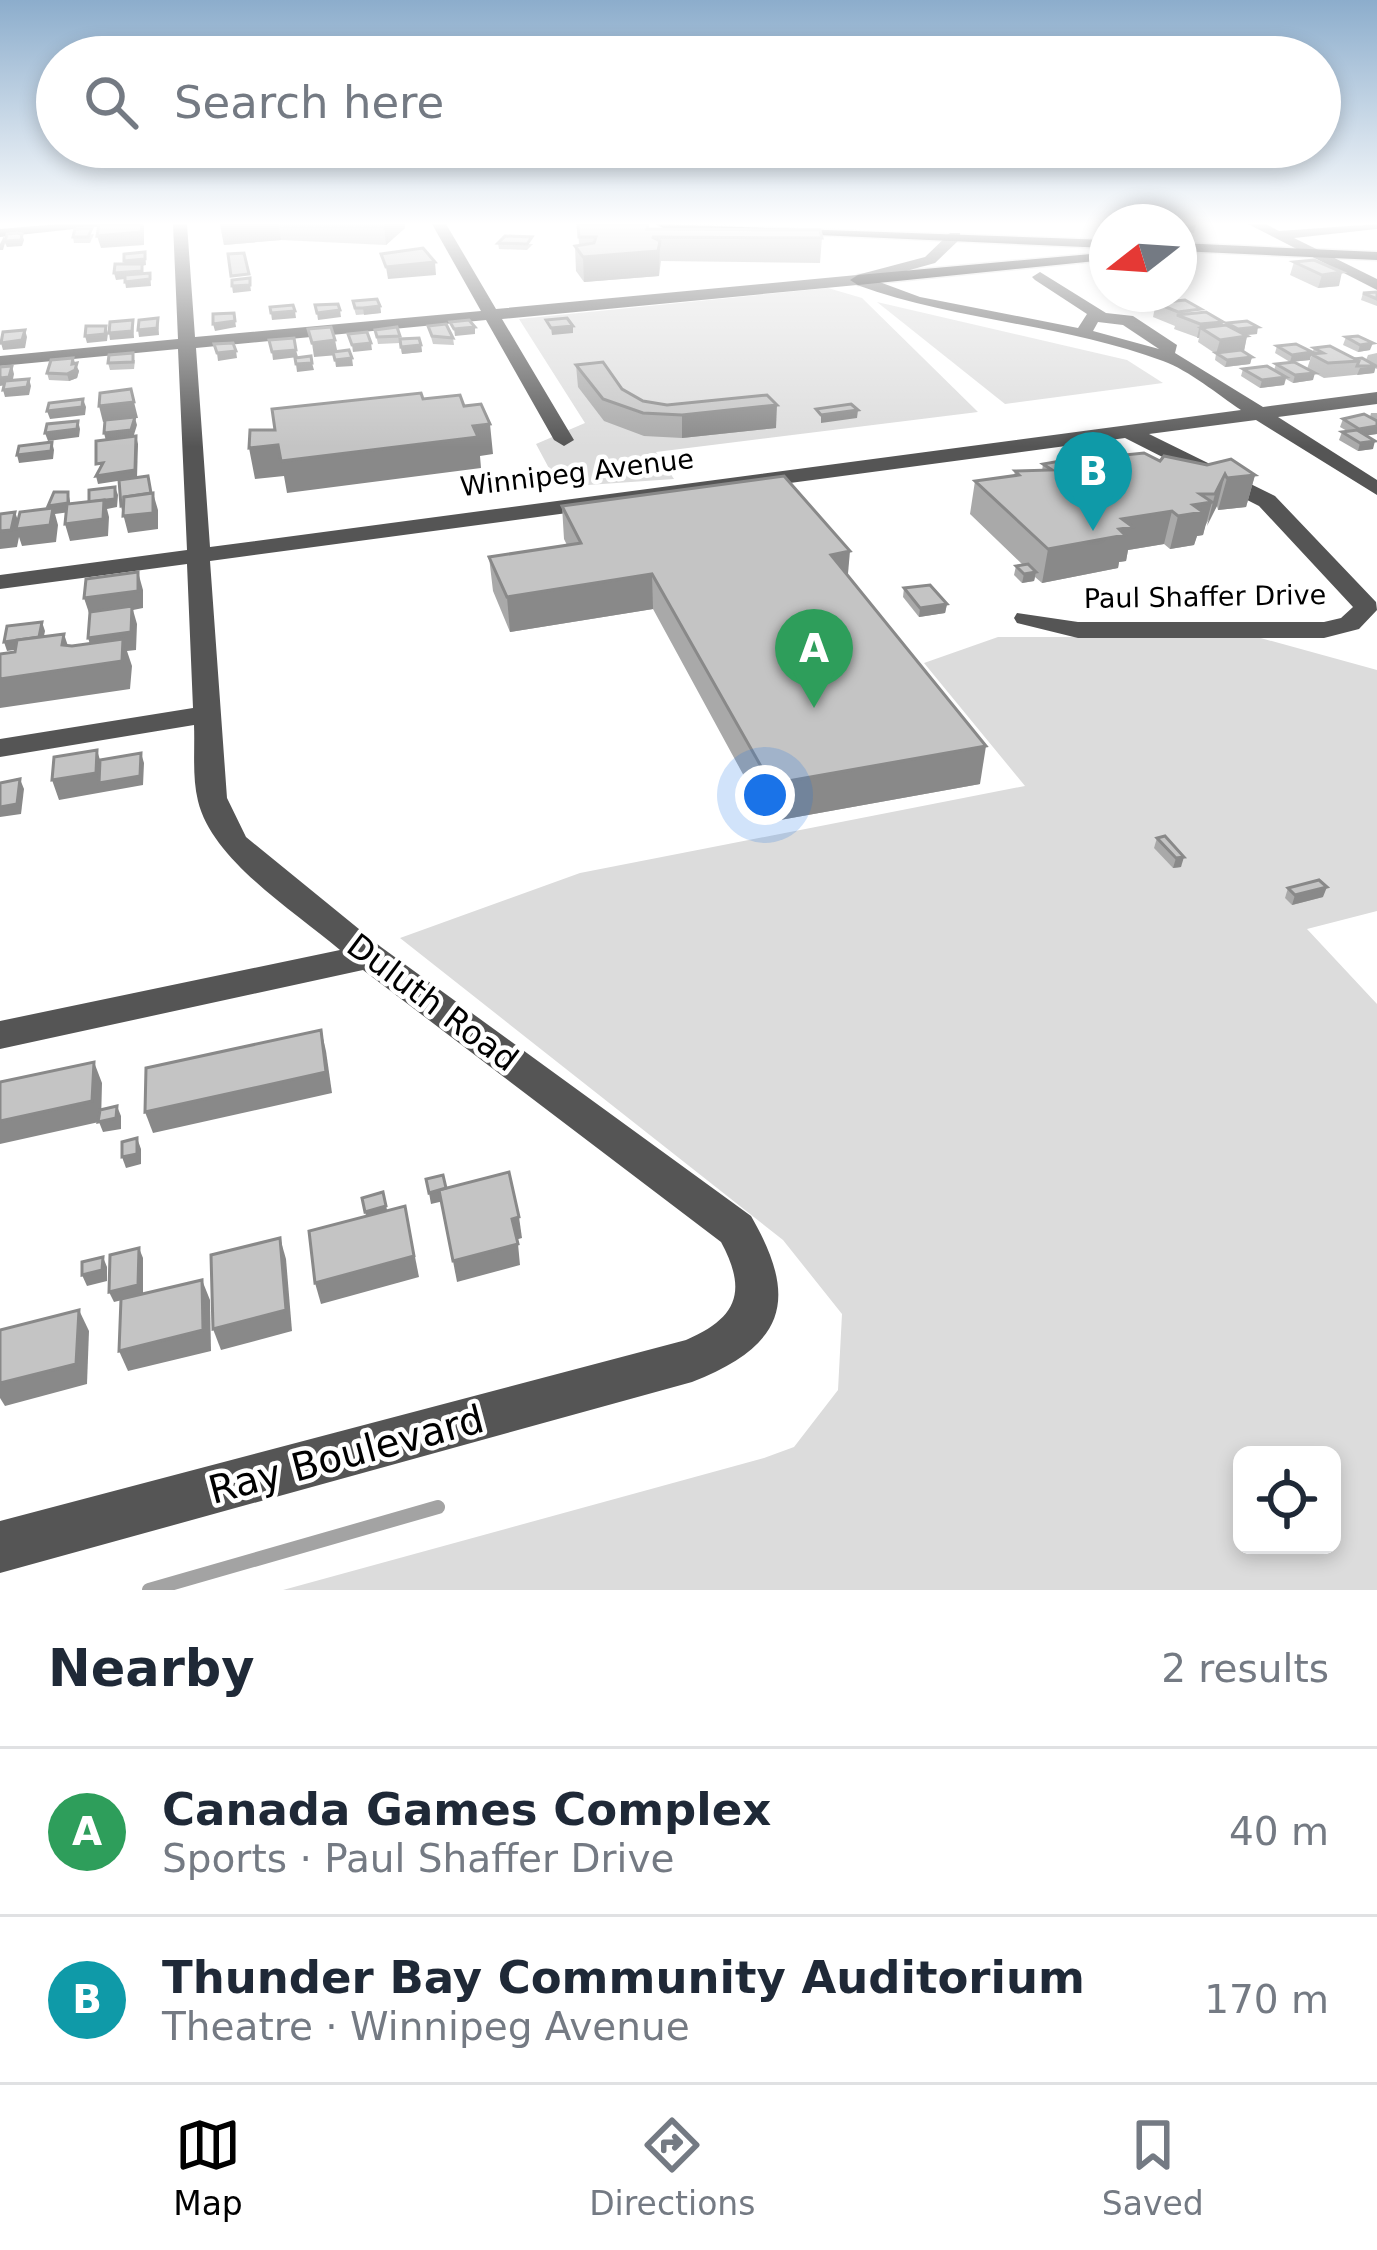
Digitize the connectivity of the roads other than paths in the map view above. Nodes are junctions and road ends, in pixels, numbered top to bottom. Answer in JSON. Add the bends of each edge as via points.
{"nodes":[{"id":1,"x":184,"y":298,"type":"edge"},
{"id":2,"x":483,"y":298,"type":"edge"},
{"id":3,"x":662,"y":298,"type":"edge"},
{"id":4,"x":906,"y":298,"type":"edge"},
{"id":5,"x":1073,"y":298,"type":"edge"},
{"id":6,"x":492,"y":314,"type":"junction"},
{"id":7,"x":1100,"y":316,"type":"junction"},
{"id":8,"x":1083,"y":334,"type":"junction"},
{"id":9,"x":186,"y":343,"type":"junction"},
{"id":10,"x":1173,"y":358,"type":"junction"},
{"id":11,"x":0,"y":361,"type":"edge"},
{"id":12,"x":1377,"y":398,"type":"edge"},
{"id":13,"x":1261,"y":414,"type":"junction"},
{"id":14,"x":1130,"y":432,"type":"junction"},
{"id":15,"x":564,"y":440,"type":"dead end"},
{"id":16,"x":1377,"y":489,"type":"edge"},
{"id":17,"x":198,"y":555,"type":"junction"},
{"id":18,"x":0,"y":582,"type":"edge"},
{"id":19,"x":1026,"y":618,"type":"dead end"},
{"id":20,"x":208,"y":714,"type":"junction"},
{"id":21,"x":0,"y":748,"type":"edge"},
{"id":22,"x":369,"y":956,"type":"junction"},
{"id":23,"x":0,"y":1035,"type":"edge"},
{"id":24,"x":692,"y":1360,"type":"joint"},
{"id":25,"x":0,"y":1547,"type":"edge"}],
"edges":[{"from":1,"to":9,"type":"street","name":"Duluth Road"},
{"from":2,"to":6,"type":"street"},
{"from":3,"to":6,"type":"street"},
{"from":4,"to":8,"type":"street"},
{"from":5,"to":7,"type":"street"},
{"from":6,"to":9,"type":"street"},
{"from":6,"to":15,"type":"street"},
{"from":7,"to":8,"type":"street"},
{"from":7,"to":10,"type":"street","via":[[1126,320],[1169,347]]},
{"from":8,"to":10,"type":"street"},
{"from":9,"to":11,"type":"street"},
{"from":9,"to":17,"type":"street","name":"Duluth Road"},
{"from":10,"to":13,"type":"street"},
{"from":12,"to":13,"type":"street","name":"Winnipeg Avenue"},
{"from":13,"to":14,"type":"street","name":"Winnipeg Avenue"},
{"from":13,"to":16,"type":"street"},
{"from":14,"to":17,"type":"street","name":"Winnipeg Avenue"},
{"from":14,"to":19,"type":"street","name":"Paul Shaffer Drive","via":[[1267,501],[1366,607],[1350,624],[1324,630],[1078,630]]},
{"from":17,"to":18,"type":"street","name":"Winnipeg Avenue"},
{"from":17,"to":20,"type":"street","name":"Duluth Road"},
{"from":20,"to":21,"type":"street"},
{"from":20,"to":22,"type":"street","name":"Duluth Road","via":[[212,798],[224,830]]},
{"from":22,"to":23,"type":"street"},
{"from":22,"to":24,"type":"street","name":"Duluth Road","via":[[736,1229],[755,1260],[760,1297],[738,1336]]},
{"from":24,"to":25,"type":"street","name":"Ray Boulevard"}]}
